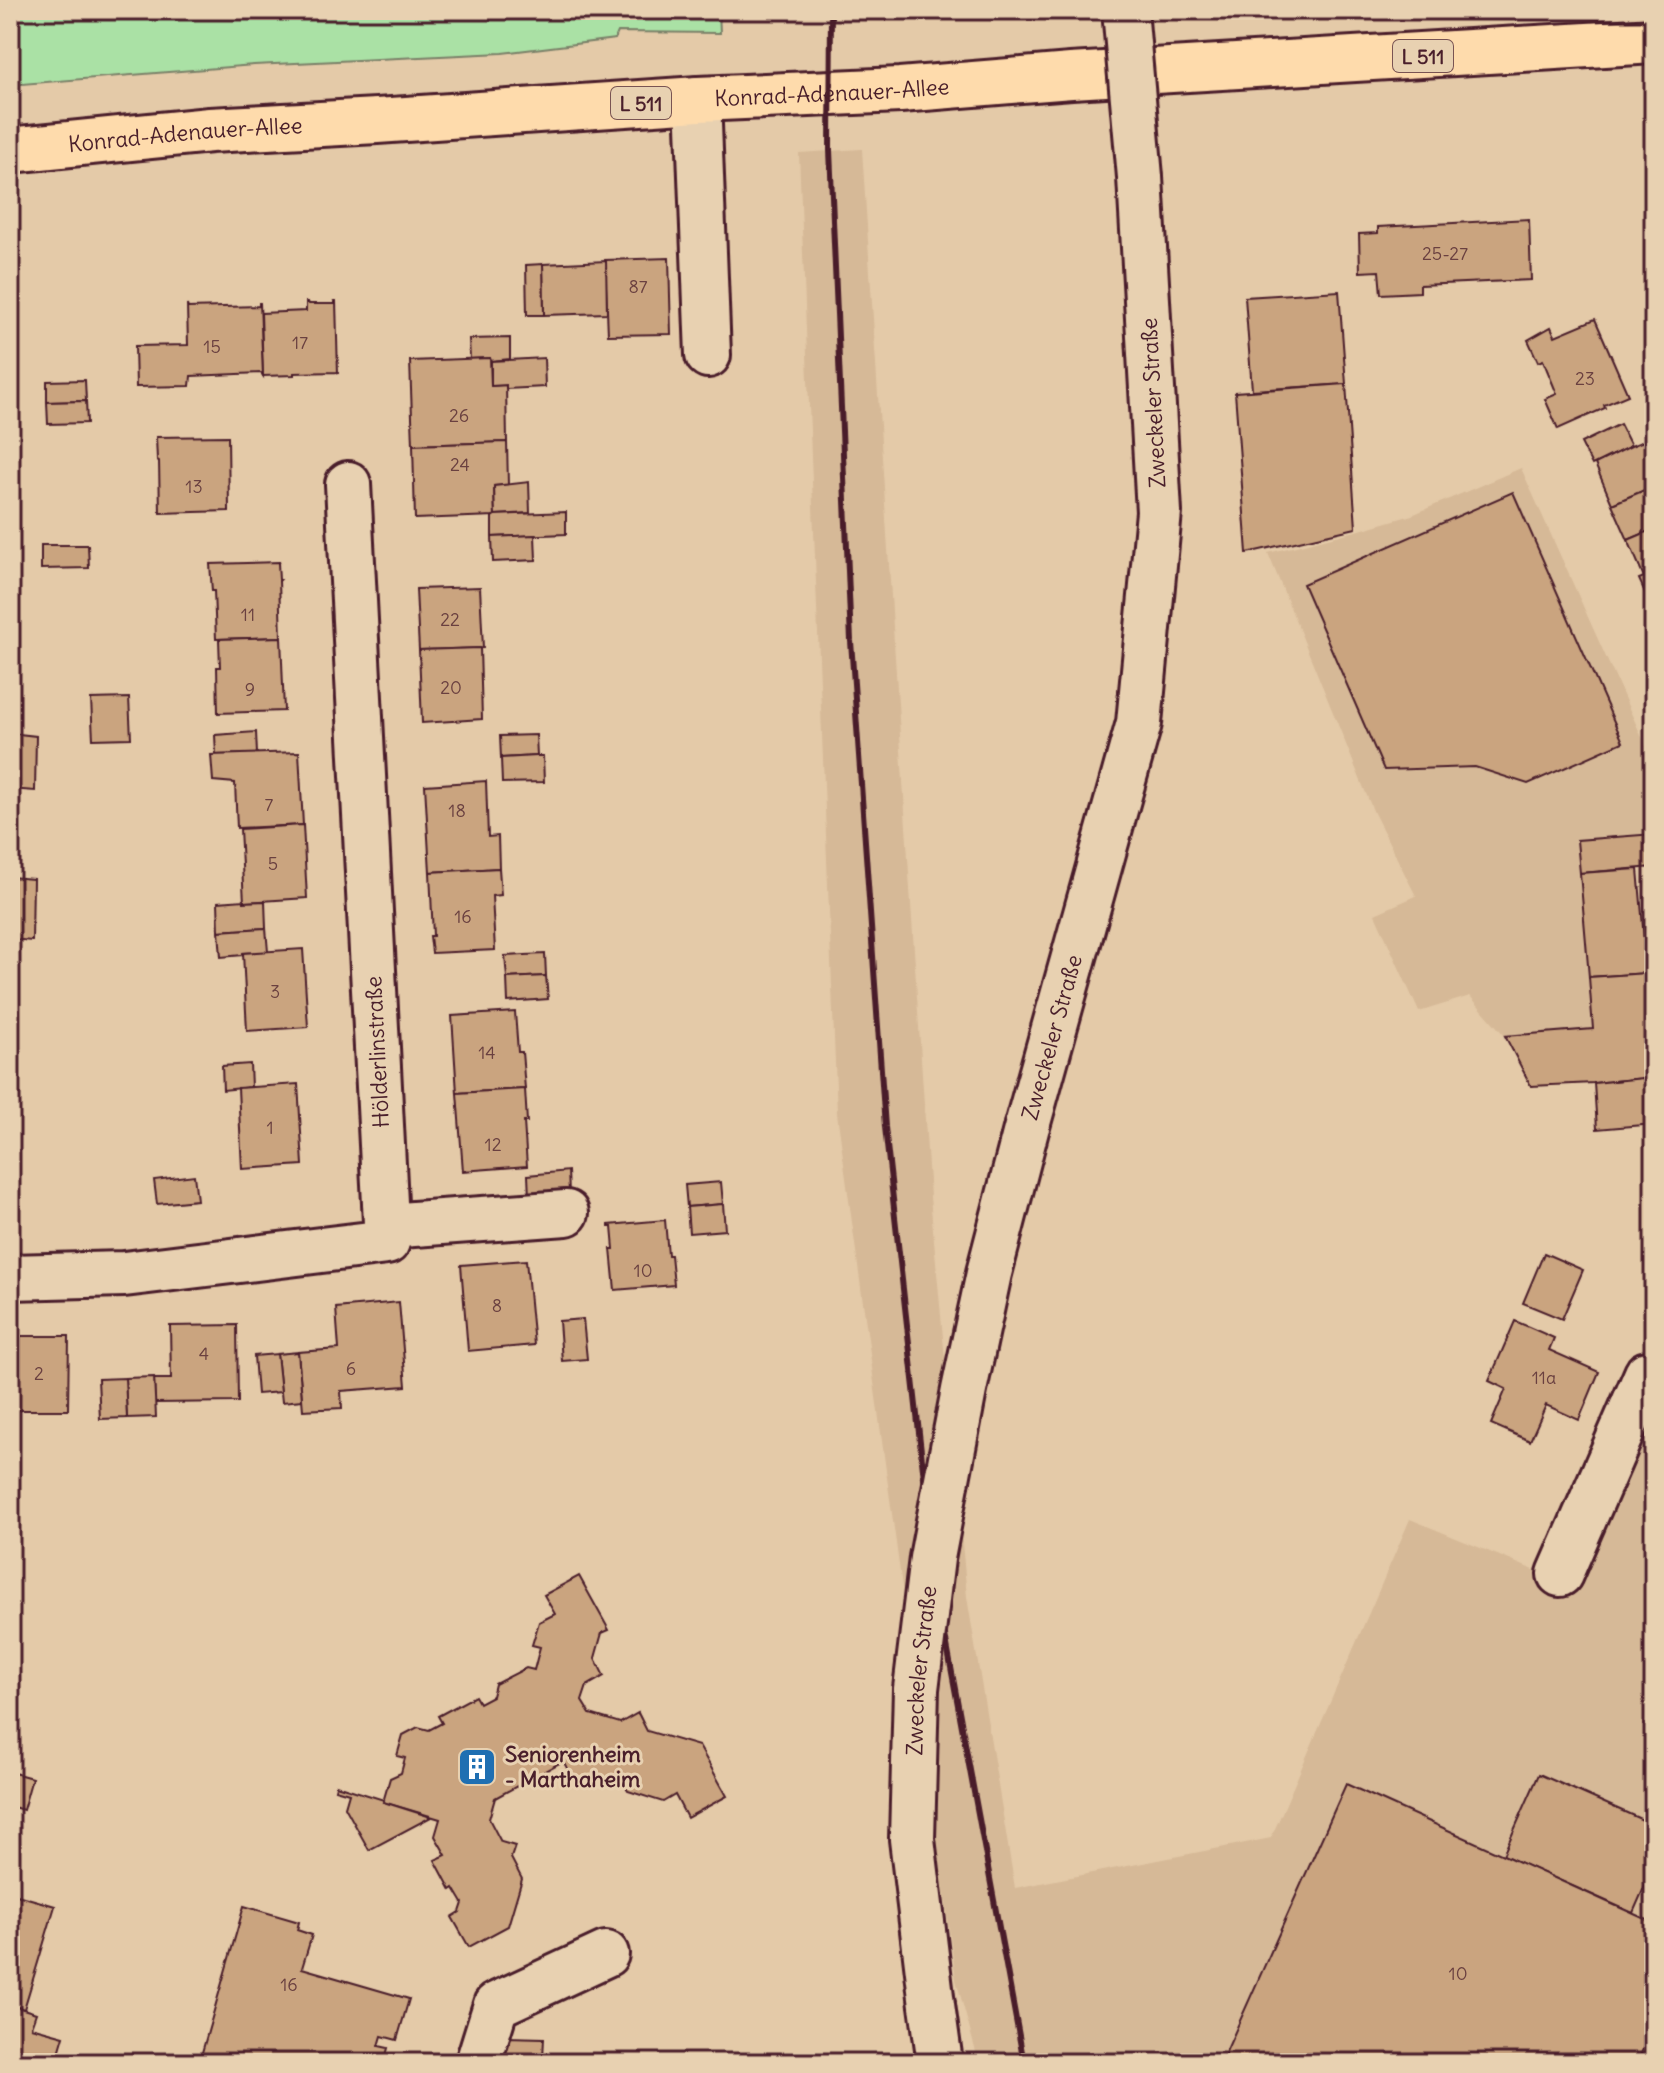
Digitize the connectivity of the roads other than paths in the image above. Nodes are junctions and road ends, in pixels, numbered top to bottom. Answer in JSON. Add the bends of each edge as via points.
{"nodes":[{"id":1,"x":1125,"y":10,"type":"edge"},
{"id":2,"x":1654,"y":41,"type":"edge"},
{"id":3,"x":698,"y":99,"type":"junction"},
{"id":4,"x":10,"y":150,"type":"edge"},
{"id":5,"x":708,"y":355,"type":"dead end"},
{"id":6,"x":348,"y":484,"type":"dead end"},
{"id":7,"x":566,"y":1213,"type":"dead end"},
{"id":8,"x":386,"y":1226,"type":"junction"},
{"id":9,"x":10,"y":1277,"type":"edge"},
{"id":10,"x":1654,"y":1373,"type":"edge"},
{"id":11,"x":1560,"y":1574,"type":"dead end"},
{"id":12,"x":606,"y":1954,"type":"dead end"},
{"id":13,"x":478,"y":2063,"type":"edge"},
{"id":14,"x":940,"y":2063,"type":"edge"}],
"edges":[{"from":1,"to":14,"type":"street","name":"Zweckeler Straße","bridge":true,"via":[[1159,512],[1139,723],[989,1273],[932,1558],[916,1689],[912,1839]]},
{"from":2,"to":3,"type":"main road","name":"Konrad-Adenauer-Allee","number":"L 511"},
{"from":3,"to":4,"type":"main road","name":"Konrad-Adenauer-Allee","number":"L 511","via":[[210,130]]},
{"from":3,"to":5,"type":"street"},
{"from":6,"to":8,"type":"street","name":"Hölderlinstraße"},
{"from":7,"to":8,"type":"street"},
{"from":8,"to":9,"type":"street","via":[[387,1242],[124,1274]]},
{"from":10,"to":11,"type":"street","via":[[1647,1374]]},
{"from":12,"to":13,"type":"street","via":[[496,2005]]}]}
